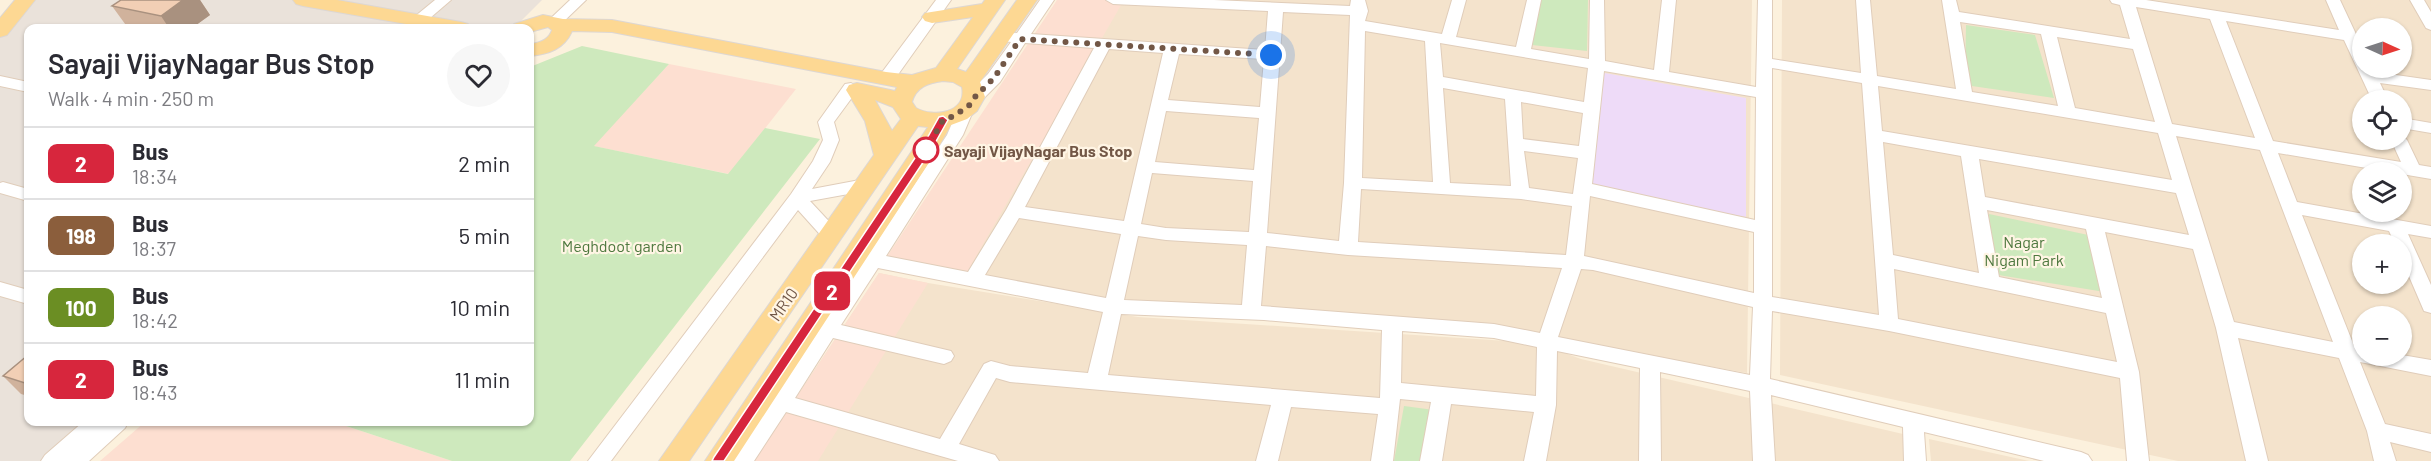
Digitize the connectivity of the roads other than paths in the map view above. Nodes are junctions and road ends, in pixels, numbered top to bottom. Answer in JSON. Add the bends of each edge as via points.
{"nodes":[{"id":1,"x":5,"y":0,"type":"edge"},
{"id":2,"x":24,"y":0,"type":"edge"},
{"id":3,"x":303,"y":0,"type":"edge"},
{"id":4,"x":444,"y":0,"type":"edge"},
{"id":5,"x":560,"y":0,"type":"edge"},
{"id":6,"x":579,"y":0,"type":"edge"},
{"id":7,"x":944,"y":0,"type":"edge"},
{"id":8,"x":1027,"y":0,"type":"edge"},
{"id":9,"x":1047,"y":0,"type":"edge"},
{"id":10,"x":1459,"y":0,"type":"edge"},
{"id":11,"x":1533,"y":0,"type":"edge"},
{"id":12,"x":1597,"y":0,"type":"edge"},
{"id":13,"x":1669,"y":0,"type":"edge"},
{"id":14,"x":1765,"y":0,"type":"edge"},
{"id":15,"x":1863,"y":0,"type":"edge"},
{"id":16,"x":1949,"y":0,"type":"edge"},
{"id":17,"x":2333,"y":0,"type":"edge"},
{"id":18,"x":2417,"y":0,"type":"edge"},
{"id":19,"x":1124,"y":1,"type":"edge"},
{"id":20,"x":2123,"y":1,"type":"edge"},
{"id":21,"x":1221,"y":2,"type":"edge"},
{"id":22,"x":992,"y":4,"type":"edge"},
{"id":23,"x":1296,"y":4,"type":"edge"},
{"id":24,"x":0,"y":6,"type":"edge"},
{"id":25,"x":1276,"y":7,"type":"junction"},
{"id":26,"x":1359,"y":12,"type":"edge"},
{"id":27,"x":2216,"y":15,"type":"junction"},
{"id":28,"x":1952,"y":16,"type":"junction"},
{"id":29,"x":932,"y":17,"type":"junction"},
{"id":30,"x":418,"y":21,"type":"junction"},
{"id":31,"x":436,"y":24,"type":"edge"},
{"id":32,"x":2431,"y":26,"type":"edge"},
{"id":33,"x":546,"y":28,"type":"edge"},
{"id":34,"x":0,"y":31,"type":"edge"},
{"id":35,"x":2048,"y":31,"type":"junction"},
{"id":36,"x":2350,"y":36,"type":"junction"},
{"id":37,"x":1011,"y":38,"type":"junction"},
{"id":38,"x":1440,"y":38,"type":"junction"},
{"id":39,"x":2352,"y":40,"type":"edge"},
{"id":40,"x":1104,"y":44,"type":"junction"},
{"id":41,"x":2139,"y":45,"type":"junction"},
{"id":42,"x":963,"y":46,"type":"junction"},
{"id":43,"x":534,"y":49,"type":"edge"},
{"id":44,"x":1172,"y":49,"type":"junction"},
{"id":45,"x":1523,"y":51,"type":"junction"},
{"id":46,"x":1271,"y":55,"type":"junction"},
{"id":47,"x":1764,"y":62,"type":"junction"},
{"id":48,"x":1597,"y":63,"type":"junction"},
{"id":49,"x":943,"y":74,"type":"junction"},
{"id":50,"x":1661,"y":77,"type":"junction"},
{"id":51,"x":2402,"y":78,"type":"edge"},
{"id":52,"x":886,"y":79,"type":"junction"},
{"id":53,"x":1870,"y":80,"type":"junction"},
{"id":54,"x":0,"y":81,"type":"edge"},
{"id":55,"x":1435,"y":81,"type":"junction"},
{"id":56,"x":915,"y":82,"type":"junction"},
{"id":57,"x":2431,"y":85,"type":"edge"},
{"id":58,"x":24,"y":86,"type":"edge"},
{"id":59,"x":854,"y":89,"type":"junction"},
{"id":60,"x":0,"y":92,"type":"edge"},
{"id":61,"x":1764,"y":93,"type":"junction"},
{"id":62,"x":1513,"y":95,"type":"junction"},
{"id":63,"x":1965,"y":96,"type":"junction"},
{"id":64,"x":24,"y":97,"type":"edge"},
{"id":65,"x":963,"y":102,"type":"junction"},
{"id":66,"x":1159,"y":105,"type":"junction"},
{"id":67,"x":907,"y":109,"type":"junction"},
{"id":68,"x":1592,"y":109,"type":"junction"},
{"id":69,"x":1267,"y":113,"type":"junction"},
{"id":70,"x":2068,"y":113,"type":"junction"},
{"id":71,"x":2412,"y":125,"type":"edge"},
{"id":72,"x":2431,"y":128,"type":"edge"},
{"id":73,"x":2165,"y":129,"type":"junction"},
{"id":74,"x":1874,"y":135,"type":"junction"},
{"id":75,"x":1515,"y":144,"type":"junction"},
{"id":76,"x":2267,"y":146,"type":"junction"},
{"id":77,"x":2404,"y":150,"type":"edge"},
{"id":78,"x":1969,"y":152,"type":"junction"},
{"id":79,"x":1586,"y":153,"type":"junction"},
{"id":80,"x":886,"y":157,"type":"junction"},
{"id":81,"x":1145,"y":167,"type":"junction"},
{"id":82,"x":2413,"y":170,"type":"junction"},
{"id":83,"x":2431,"y":173,"type":"edge"},
{"id":84,"x":1262,"y":176,"type":"junction"},
{"id":85,"x":1353,"y":183,"type":"junction"},
{"id":86,"x":865,"y":186,"type":"junction"},
{"id":87,"x":3,"y":188,"type":"dead end"},
{"id":88,"x":2183,"y":188,"type":"junction"},
{"id":89,"x":1442,"y":190,"type":"junction"},
{"id":90,"x":1521,"y":193,"type":"junction"},
{"id":91,"x":24,"y":194,"type":"edge"},
{"id":92,"x":1581,"y":195,"type":"junction"},
{"id":93,"x":797,"y":198,"type":"junction"},
{"id":94,"x":1977,"y":202,"type":"junction"},
{"id":95,"x":2290,"y":207,"type":"junction"},
{"id":96,"x":1014,"y":211,"type":"junction"},
{"id":97,"x":2094,"y":224,"type":"junction"},
{"id":98,"x":2395,"y":225,"type":"junction"},
{"id":99,"x":1131,"y":228,"type":"junction"},
{"id":100,"x":1764,"y":228,"type":"junction"},
{"id":101,"x":2431,"y":231,"type":"edge"},
{"id":102,"x":831,"y":235,"type":"junction"},
{"id":103,"x":1257,"y":239,"type":"junction"},
{"id":104,"x":2200,"y":244,"type":"junction"},
{"id":105,"x":1348,"y":248,"type":"junction"},
{"id":106,"x":874,"y":260,"type":"junction"},
{"id":107,"x":1884,"y":260,"type":"junction"},
{"id":108,"x":1574,"y":261,"type":"junction"},
{"id":109,"x":974,"y":278,"type":"junction"},
{"id":110,"x":1990,"y":282,"type":"junction"},
{"id":111,"x":0,"y":289,"type":"edge"},
{"id":112,"x":24,"y":296,"type":"edge"},
{"id":113,"x":2430,"y":300,"type":"edge"},
{"id":114,"x":1763,"y":302,"type":"junction"},
{"id":115,"x":1114,"y":307,"type":"junction"},
{"id":116,"x":2114,"y":308,"type":"junction"},
{"id":117,"x":1251,"y":313,"type":"junction"},
{"id":118,"x":1392,"y":324,"type":"junction"},
{"id":119,"x":1889,"y":324,"type":"junction"},
{"id":120,"x":2226,"y":328,"type":"junction"},
{"id":121,"x":829,"y":330,"type":"junction"},
{"id":122,"x":1547,"y":340,"type":"junction"},
{"id":123,"x":2352,"y":348,"type":"edge"},
{"id":124,"x":2352,"y":353,"type":"edge"},
{"id":125,"x":944,"y":356,"type":"dead end"},
{"id":126,"x":1650,"y":363,"type":"junction"},
{"id":127,"x":2412,"y":364,"type":"edge"},
{"id":128,"x":2358,"y":366,"type":"edge"},
{"id":129,"x":2431,"y":368,"type":"edge"},
{"id":130,"x":2129,"y":372,"type":"junction"},
{"id":131,"x":1096,"y":382,"type":"junction"},
{"id":132,"x":1760,"y":385,"type":"junction"},
{"id":133,"x":1442,"y":395,"type":"junction"},
{"id":134,"x":1390,"y":398,"type":"junction"},
{"id":135,"x":1283,"y":399,"type":"junction"},
{"id":136,"x":781,"y":402,"type":"junction"},
{"id":137,"x":1546,"y":405,"type":"junction"},
{"id":138,"x":1913,"y":423,"type":"junction"},
{"id":139,"x":91,"y":426,"type":"edge"},
{"id":140,"x":114,"y":426,"type":"edge"},
{"id":141,"x":2377,"y":431,"type":"junction"},
{"id":142,"x":2431,"y":443,"type":"edge"},
{"id":143,"x":945,"y":449,"type":"junction"},
{"id":144,"x":1539,"y":460,"type":"edge"},
{"id":145,"x":2069,"y":460,"type":"edge"},
{"id":146,"x":52,"y":461,"type":"edge"},
{"id":147,"x":75,"y":461,"type":"edge"},
{"id":148,"x":599,"y":461,"type":"edge"},
{"id":149,"x":674,"y":461,"type":"edge"},
{"id":150,"x":719,"y":461,"type":"edge"},
{"id":151,"x":743,"y":461,"type":"edge"},
{"id":152,"x":988,"y":461,"type":"edge"},
{"id":153,"x":1266,"y":461,"type":"edge"},
{"id":154,"x":1382,"y":461,"type":"edge"},
{"id":155,"x":1431,"y":461,"type":"edge"},
{"id":156,"x":1650,"y":461,"type":"edge"},
{"id":157,"x":1764,"y":461,"type":"edge"},
{"id":158,"x":1915,"y":461,"type":"edge"},
{"id":159,"x":2138,"y":461,"type":"edge"},
{"id":160,"x":2257,"y":461,"type":"edge"},
{"id":161,"x":2385,"y":461,"type":"edge"}],
"edges":[{"from":1,"to":24,"type":"main road"},
{"from":2,"to":34,"type":"main road"},
{"from":3,"to":30,"type":"main road"},
{"from":4,"to":30,"type":"street"},
{"from":5,"to":33,"type":"street"},
{"from":6,"to":33,"type":"street"},
{"from":7,"to":29,"type":"street"},
{"from":8,"to":37,"type":"main road","name":"MR10"},
{"from":9,"to":37,"type":"street"},
{"from":10,"to":38,"type":"street"},
{"from":11,"to":45,"type":"street"},
{"from":12,"to":48,"type":"street"},
{"from":13,"to":50,"type":"street"},
{"from":14,"to":47,"type":"street"},
{"from":15,"to":53,"type":"street"},
{"from":16,"to":28,"type":"street"},
{"from":17,"to":36,"type":"street"},
{"from":18,"to":32,"type":"street"},
{"from":19,"to":21,"type":"street"},
{"from":20,"to":27,"type":"street"},
{"from":20,"to":41,"type":"street"},
{"from":21,"to":25,"type":"street"},
{"from":22,"to":29,"type":"main road"},
{"from":22,"to":42,"type":"main road"},
{"from":23,"to":25,"type":"street"},
{"from":23,"to":26,"type":"street"},
{"from":25,"to":46,"type":"street"},
{"from":26,"to":38,"type":"street"},
{"from":26,"to":85,"type":"street"},
{"from":27,"to":36,"type":"street"},
{"from":27,"to":76,"type":"street"},
{"from":28,"to":35,"type":"street"},
{"from":28,"to":63,"type":"street"},
{"from":29,"to":42,"type":"main road"},
{"from":29,"to":52,"type":"street"},
{"from":30,"to":31,"type":"main road"},
{"from":33,"to":43,"type":"main road","via":[[543,48]]},
{"from":33,"to":52,"type":"main road","via":[[612,26]]},
{"from":33,"to":59,"type":"main road"},
{"from":35,"to":41,"type":"street"},
{"from":35,"to":70,"type":"street"},
{"from":36,"to":39,"type":"street"},
{"from":37,"to":40,"type":"street"},
{"from":37,"to":65,"type":"main road","name":"MR10"},
{"from":38,"to":45,"type":"street"},
{"from":38,"to":55,"type":"street"},
{"from":40,"to":44,"type":"street"},
{"from":40,"to":96,"type":"street"},
{"from":41,"to":73,"type":"street"},
{"from":42,"to":49,"type":"main road"},
{"from":44,"to":46,"type":"street"},
{"from":44,"to":66,"type":"street"},
{"from":45,"to":48,"type":"street"},
{"from":46,"to":69,"type":"street"},
{"from":47,"to":53,"type":"street"},
{"from":47,"to":61,"type":"street"},
{"from":48,"to":50,"type":"street"},
{"from":48,"to":68,"type":"street"},
{"from":49,"to":56,"type":"main road"},
{"from":49,"to":65,"type":"main road","via":[[962,78]]},
{"from":50,"to":61,"type":"street"},
{"from":51,"to":57,"type":"street"},
{"from":52,"to":56,"type":"main road"},
{"from":53,"to":63,"type":"street"},
{"from":53,"to":74,"type":"street"},
{"from":54,"to":58,"type":"street"},
{"from":55,"to":62,"type":"street"},
{"from":55,"to":89,"type":"street"},
{"from":56,"to":67,"type":"main road","name":"MR10","via":[[907,88]]},
{"from":59,"to":67,"type":"main road","via":[[886,95]]},
{"from":59,"to":80,"type":"main road","via":[[875,116],[884,136]]},
{"from":59,"to":93,"type":"street","via":[[826,122],[831,140]]},
{"from":60,"to":64,"type":"street"},
{"from":61,"to":100,"type":"street"},
{"from":62,"to":68,"type":"street"},
{"from":62,"to":75,"type":"street"},
{"from":63,"to":70,"type":"street"},
{"from":65,"to":67,"type":"main road","via":[[922,120]]},
{"from":65,"to":106,"type":"street","via":[[955,135]]},
{"from":65,"to":150,"type":"main road","name":"MR10","via":[[926,150]]},
{"from":66,"to":69,"type":"street"},
{"from":66,"to":81,"type":"street"},
{"from":67,"to":80,"type":"main road","name":"MR10"},
{"from":68,"to":79,"type":"street"},
{"from":69,"to":84,"type":"street"},
{"from":70,"to":73,"type":"street"},
{"from":71,"to":72,"type":"street"},
{"from":73,"to":76,"type":"street"},
{"from":73,"to":88,"type":"street"},
{"from":74,"to":78,"type":"street"},
{"from":74,"to":107,"type":"street"},
{"from":75,"to":79,"type":"street"},
{"from":75,"to":90,"type":"street"},
{"from":76,"to":82,"type":"street"},
{"from":76,"to":95,"type":"street"},
{"from":77,"to":82,"type":"street"},
{"from":78,"to":88,"type":"street"},
{"from":78,"to":94,"type":"street"},
{"from":79,"to":92,"type":"street"},
{"from":80,"to":86,"type":"main road","name":"MR10"},
{"from":81,"to":84,"type":"street"},
{"from":81,"to":99,"type":"street"},
{"from":82,"to":83,"type":"street"},
{"from":84,"to":103,"type":"street"},
{"from":85,"to":89,"type":"street"},
{"from":85,"to":105,"type":"street"},
{"from":86,"to":93,"type":"street"},
{"from":86,"to":102,"type":"main road","name":"MR10"},
{"from":87,"to":91,"type":"street"},
{"from":88,"to":104,"type":"street"},
{"from":89,"to":90,"type":"street"},
{"from":90,"to":92,"type":"street"},
{"from":92,"to":100,"type":"street"},
{"from":92,"to":108,"type":"street"},
{"from":93,"to":102,"type":"street"},
{"from":93,"to":148,"type":"street"},
{"from":94,"to":97,"type":"street"},
{"from":94,"to":110,"type":"street"},
{"from":95,"to":98,"type":"street"},
{"from":95,"to":123,"type":"street"},
{"from":96,"to":99,"type":"street"},
{"from":96,"to":109,"type":"street"},
{"from":97,"to":104,"type":"street"},
{"from":97,"to":116,"type":"street"},
{"from":98,"to":101,"type":"street"},
{"from":98,"to":113,"type":"street"},
{"from":99,"to":103,"type":"street"},
{"from":99,"to":115,"type":"street"},
{"from":100,"to":114,"type":"street"},
{"from":102,"to":149,"type":"main road","name":"MR10"},
{"from":103,"to":105,"type":"street"},
{"from":103,"to":117,"type":"street"},
{"from":104,"to":120,"type":"street"},
{"from":105,"to":108,"type":"street"},
{"from":106,"to":109,"type":"street"},
{"from":106,"to":121,"type":"street"},
{"from":107,"to":110,"type":"street"},
{"from":107,"to":119,"type":"street"},
{"from":108,"to":114,"type":"street"},
{"from":108,"to":122,"type":"street"},
{"from":109,"to":115,"type":"street"},
{"from":110,"to":116,"type":"street"},
{"from":111,"to":112,"type":"street"},
{"from":114,"to":119,"type":"street"},
{"from":114,"to":132,"type":"street"},
{"from":115,"to":117,"type":"street"},
{"from":115,"to":131,"type":"street"},
{"from":116,"to":130,"type":"street"},
{"from":117,"to":118,"type":"street"},
{"from":118,"to":122,"type":"street"},
{"from":118,"to":134,"type":"street"},
{"from":119,"to":130,"type":"street"},
{"from":120,"to":124,"type":"street"},
{"from":120,"to":160,"type":"street"},
{"from":121,"to":125,"type":"street"},
{"from":121,"to":136,"type":"street"},
{"from":122,"to":126,"type":"street"},
{"from":122,"to":137,"type":"street"},
{"from":126,"to":132,"type":"street"},
{"from":126,"to":156,"type":"street"},
{"from":127,"to":129,"type":"street"},
{"from":128,"to":141,"type":"street"},
{"from":130,"to":159,"type":"street"},
{"from":131,"to":135,"type":"street"},
{"from":131,"to":143,"type":"street","via":[[991,369]]},
{"from":132,"to":138,"type":"street"},
{"from":132,"to":157,"type":"street"},
{"from":133,"to":134,"type":"street"},
{"from":133,"to":137,"type":"street"},
{"from":133,"to":155,"type":"street"},
{"from":134,"to":135,"type":"street"},
{"from":134,"to":154,"type":"street"},
{"from":135,"to":153,"type":"street"},
{"from":136,"to":143,"type":"street"},
{"from":136,"to":151,"type":"street"},
{"from":137,"to":144,"type":"street"},
{"from":138,"to":145,"type":"street"},
{"from":138,"to":158,"type":"street"},
{"from":139,"to":146,"type":"street"},
{"from":140,"to":147,"type":"street"},
{"from":141,"to":142,"type":"street"},
{"from":141,"to":161,"type":"street"},
{"from":143,"to":152,"type":"street"}]}
